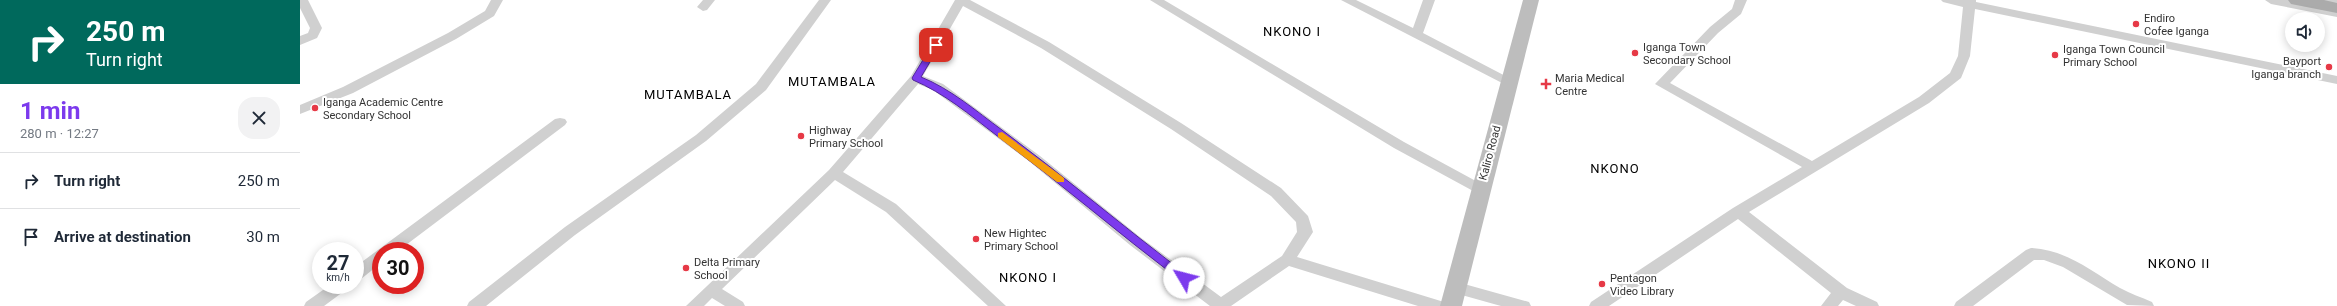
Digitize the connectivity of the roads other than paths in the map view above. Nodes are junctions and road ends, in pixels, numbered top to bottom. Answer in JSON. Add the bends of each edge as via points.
{"nodes":[{"id":1,"x":302,"y":0,"type":"edge"},
{"id":2,"x":497,"y":0,"type":"edge"},
{"id":3,"x":825,"y":0,"type":"edge"},
{"id":4,"x":961,"y":0,"type":"edge"},
{"id":5,"x":1156,"y":0,"type":"edge"},
{"id":6,"x":1347,"y":0,"type":"edge"},
{"id":7,"x":1429,"y":0,"type":"edge"},
{"id":8,"x":1531,"y":0,"type":"edge"},
{"id":9,"x":1741,"y":0,"type":"edge"},
{"id":10,"x":1947,"y":0,"type":"edge"},
{"id":11,"x":2271,"y":0,"type":"edge"},
{"id":12,"x":2297,"y":0,"type":"edge"},
{"id":13,"x":1970,"y":2,"type":"edge"},
{"id":14,"x":2333,"y":6,"type":"edge"},
{"id":15,"x":1417,"y":34,"type":"junction"},
{"id":16,"x":300,"y":41,"type":"edge"},
{"id":17,"x":916,"y":78,"type":"junction"},
{"id":18,"x":2337,"y":80,"type":"edge"},
{"id":19,"x":1509,"y":81,"type":"junction"},
{"id":20,"x":300,"y":110,"type":"edge"},
{"id":21,"x":560,"y":122,"type":"dead end"},
{"id":22,"x":1812,"y":167,"type":"junction"},
{"id":23,"x":834,"y":173,"type":"junction"},
{"id":24,"x":1480,"y":189,"type":"junction"},
{"id":25,"x":1738,"y":212,"type":"junction"},
{"id":26,"x":399,"y":242,"type":"edge"},
{"id":27,"x":1287,"y":260,"type":"junction"},
{"id":28,"x":372,"y":262,"type":"edge"},
{"id":29,"x":364,"y":268,"type":"edge"},
{"id":30,"x":712,"y":290,"type":"junction"},
{"id":31,"x":1841,"y":292,"type":"junction"},
{"id":32,"x":329,"y":294,"type":"edge"},
{"id":33,"x":1454,"y":297,"type":"edge"},
{"id":34,"x":312,"y":306,"type":"edge"},
{"id":35,"x":475,"y":306,"type":"edge"},
{"id":36,"x":694,"y":306,"type":"edge"},
{"id":37,"x":738,"y":306,"type":"edge"},
{"id":38,"x":998,"y":306,"type":"edge"},
{"id":39,"x":1220,"y":306,"type":"edge"},
{"id":40,"x":1438,"y":306,"type":"edge"},
{"id":41,"x":1523,"y":306,"type":"edge"},
{"id":42,"x":1597,"y":306,"type":"edge"},
{"id":43,"x":1829,"y":306,"type":"edge"},
{"id":44,"x":1871,"y":306,"type":"edge"},
{"id":45,"x":1962,"y":306,"type":"edge"},
{"id":46,"x":2146,"y":306,"type":"edge"}],
"edges":[{"from":1,"to":16,"type":"street","via":[[316,28],[313,35]]},
{"from":2,"to":20,"type":"street","via":[[490,13],[452,36],[348,90]]},
{"from":3,"to":35,"type":"street","via":[[761,87],[701,138],[570,231]]},
{"from":4,"to":17,"type":"street"},
{"from":4,"to":27,"type":"street","via":[[1045,45],[1276,192],[1303,220],[1304,232]]},
{"from":5,"to":24,"type":"street","via":[[1399,145]]},
{"from":6,"to":15,"type":"street"},
{"from":7,"to":15,"type":"street"},
{"from":8,"to":19,"type":"main road","name":"Kaliro Road"},
{"from":9,"to":22,"type":"street","via":[[1737,11],[1714,30],[1662,84]]},
{"from":10,"to":13,"type":"street"},
{"from":11,"to":14,"type":"street"},
{"from":12,"to":14,"type":"main road"},
{"from":13,"to":18,"type":"street"},
{"from":13,"to":22,"type":"street","via":[[1964,56],[1956,75],[1924,100]]},
{"from":15,"to":19,"type":"street"},
{"from":17,"to":23,"type":"street"},
{"from":17,"to":39,"type":"street","via":[[938,87],[1035,159]]},
{"from":19,"to":24,"type":"main road","name":"Kaliro Road"},
{"from":21,"to":26,"type":"street"},
{"from":22,"to":25,"type":"street"},
{"from":23,"to":30,"type":"street"},
{"from":23,"to":38,"type":"street","via":[[891,208]]},
{"from":24,"to":33,"type":"main road","name":"Kaliro Road"},
{"from":25,"to":31,"type":"street"},
{"from":25,"to":42,"type":"street"},
{"from":27,"to":39,"type":"street"},
{"from":27,"to":40,"type":"street"},
{"from":28,"to":29,"type":"street"},
{"from":30,"to":36,"type":"street"},
{"from":30,"to":37,"type":"street"},
{"from":31,"to":43,"type":"street"},
{"from":31,"to":44,"type":"street"},
{"from":32,"to":34,"type":"street"},
{"from":33,"to":41,"type":"street"},
{"from":45,"to":46,"type":"street","via":[[2031,254],[2044,253],[2067,263],[2125,298]]}]}
